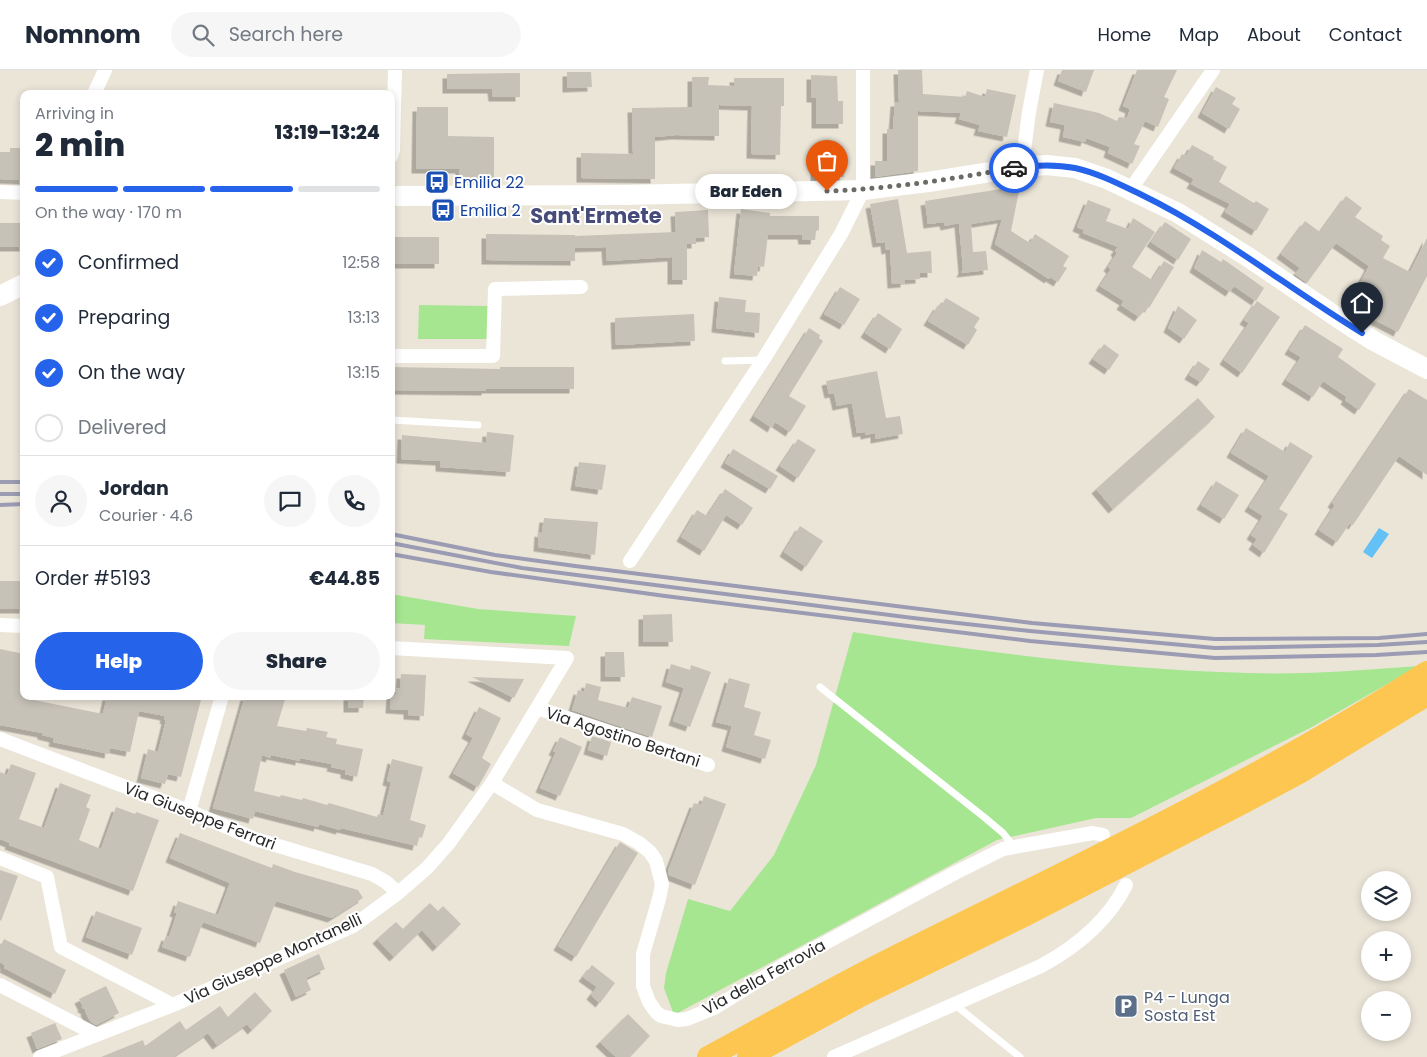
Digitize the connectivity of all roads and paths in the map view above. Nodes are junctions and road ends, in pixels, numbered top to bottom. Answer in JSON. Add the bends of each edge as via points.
{"nodes":[{"id":1,"x":105,"y":70,"type":"edge"},
{"id":2,"x":395,"y":70,"type":"edge"},
{"id":3,"x":864,"y":70,"type":"edge"},
{"id":4,"x":1037,"y":70,"type":"edge"},
{"id":5,"x":1213,"y":70,"type":"edge"},
{"id":6,"x":96,"y":90,"type":"edge"},
{"id":7,"x":394,"y":90,"type":"edge"},
{"id":8,"x":1022,"y":167,"type":"junction"},
{"id":9,"x":1131,"y":189,"type":"junction"},
{"id":10,"x":863,"y":190,"type":"junction"},
{"id":11,"x":0,"y":192,"type":"edge"},
{"id":12,"x":20,"y":192,"type":"edge"},
{"id":13,"x":395,"y":196,"type":"edge"},
{"id":14,"x":581,"y":287,"type":"dead end"},
{"id":15,"x":395,"y":356,"type":"edge"},
{"id":16,"x":763,"y":360,"type":"junction"},
{"id":17,"x":725,"y":361,"type":"dead end"},
{"id":18,"x":1427,"y":369,"type":"edge"},
{"id":19,"x":395,"y":420,"type":"edge"},
{"id":20,"x":478,"y":425,"type":"dead end"},
{"id":21,"x":630,"y":561,"type":"dead end"},
{"id":22,"x":0,"y":625,"type":"edge"},
{"id":23,"x":20,"y":626,"type":"edge"},
{"id":24,"x":395,"y":648,"type":"edge"},
{"id":25,"x":1427,"y":672,"type":"edge"},
{"id":26,"x":820,"y":688,"type":"dead end"},
{"id":27,"x":1427,"y":695,"type":"edge"},
{"id":28,"x":221,"y":700,"type":"edge"},
{"id":29,"x":537,"y":708,"type":"junction"},
{"id":30,"x":0,"y":739,"type":"edge"},
{"id":31,"x":708,"y":765,"type":"dead end"},
{"id":32,"x":492,"y":783,"type":"junction"},
{"id":33,"x":189,"y":812,"type":"junction"},
{"id":34,"x":1103,"y":835,"type":"dead end"},
{"id":35,"x":1014,"y":847,"type":"junction"},
{"id":36,"x":0,"y":858,"type":"edge"},
{"id":37,"x":1126,"y":885,"type":"dead end"},
{"id":38,"x":398,"y":893,"type":"junction"},
{"id":39,"x":1021,"y":906,"type":"junction"},
{"id":40,"x":0,"y":985,"type":"edge"},
{"id":41,"x":954,"y":1004,"type":"junction"},
{"id":42,"x":173,"y":1005,"type":"junction"},
{"id":43,"x":97,"y":1035,"type":"junction"},
{"id":44,"x":40,"y":1057,"type":"edge"},
{"id":45,"x":708,"y":1057,"type":"edge"},
{"id":46,"x":748,"y":1057,"type":"edge"},
{"id":47,"x":834,"y":1057,"type":"edge"},
{"id":48,"x":1020,"y":1057,"type":"edge"}],
"edges":[{"from":1,"to":6,"type":"street"},
{"from":2,"to":7,"type":"street"},
{"from":3,"to":10,"type":"street"},
{"from":4,"to":8,"type":"street"},
{"from":5,"to":9,"type":"street"},
{"from":8,"to":9,"type":"main road","via":[[1076,168]]},
{"from":8,"to":10,"type":"main road"},
{"from":9,"to":18,"type":"main road","via":[[1178,213],[1374,341]]},
{"from":10,"to":13,"type":"main road"},
{"from":10,"to":16,"type":"street"},
{"from":11,"to":12,"type":"street"},
{"from":14,"to":15,"type":"street","via":[[494,289],[493,356]]},
{"from":16,"to":17,"type":"lane"},
{"from":16,"to":21,"type":"street"},
{"from":19,"to":20,"type":"lane"},
{"from":22,"to":23,"type":"street"},
{"from":24,"to":29,"type":"street","name":"Via Giuseppe Montanelli","via":[[567,658]]},
{"from":25,"to":39,"type":"highway","via":[[1336,729]]},
{"from":26,"to":35,"type":"lane","via":[[984,817]]},
{"from":27,"to":39,"type":"highway","via":[[1299,773],[1160,847]]},
{"from":28,"to":33,"type":"street"},
{"from":29,"to":31,"type":"street","name":"Via Agostino Bertani"},
{"from":29,"to":32,"type":"street","name":"Via Giuseppe Montanelli"},
{"from":30,"to":33,"type":"street","name":"Via Giuseppe Ferrari"},
{"from":32,"to":35,"type":"street","name":"Via della Ferrovia","via":[[536,810],[624,834],[650,852],[662,884],[644,954],[643,986],[648,1002],[656,1012],[670,1019],[687,1018],[714,1008],[784,965],[955,872]]},
{"from":32,"to":38,"type":"street","name":"Via Giuseppe Montanelli","via":[[436,858]]},
{"from":33,"to":38,"type":"street","name":"Via Giuseppe Ferrari","via":[[274,845],[372,874]]},
{"from":34,"to":35,"type":"street","name":"Via della Ferrovia","via":[[1093,833]]},
{"from":36,"to":42,"type":"street","via":[[47,877],[61,947]]},
{"from":37,"to":41,"type":"street","via":[[1100,922],[1073,947],[1042,966]]},
{"from":38,"to":42,"type":"street","name":"Via Giuseppe Montanelli","via":[[353,926]]},
{"from":39,"to":45,"type":"highway","via":[[892,958]]},
{"from":39,"to":46,"type":"highway"},
{"from":40,"to":43,"type":"street"},
{"from":41,"to":47,"type":"street"},
{"from":41,"to":48,"type":"lane"},
{"from":42,"to":43,"type":"street","name":"Via Giuseppe Montanelli"},
{"from":43,"to":44,"type":"street","name":"Via Giuseppe Montanelli"}]}
